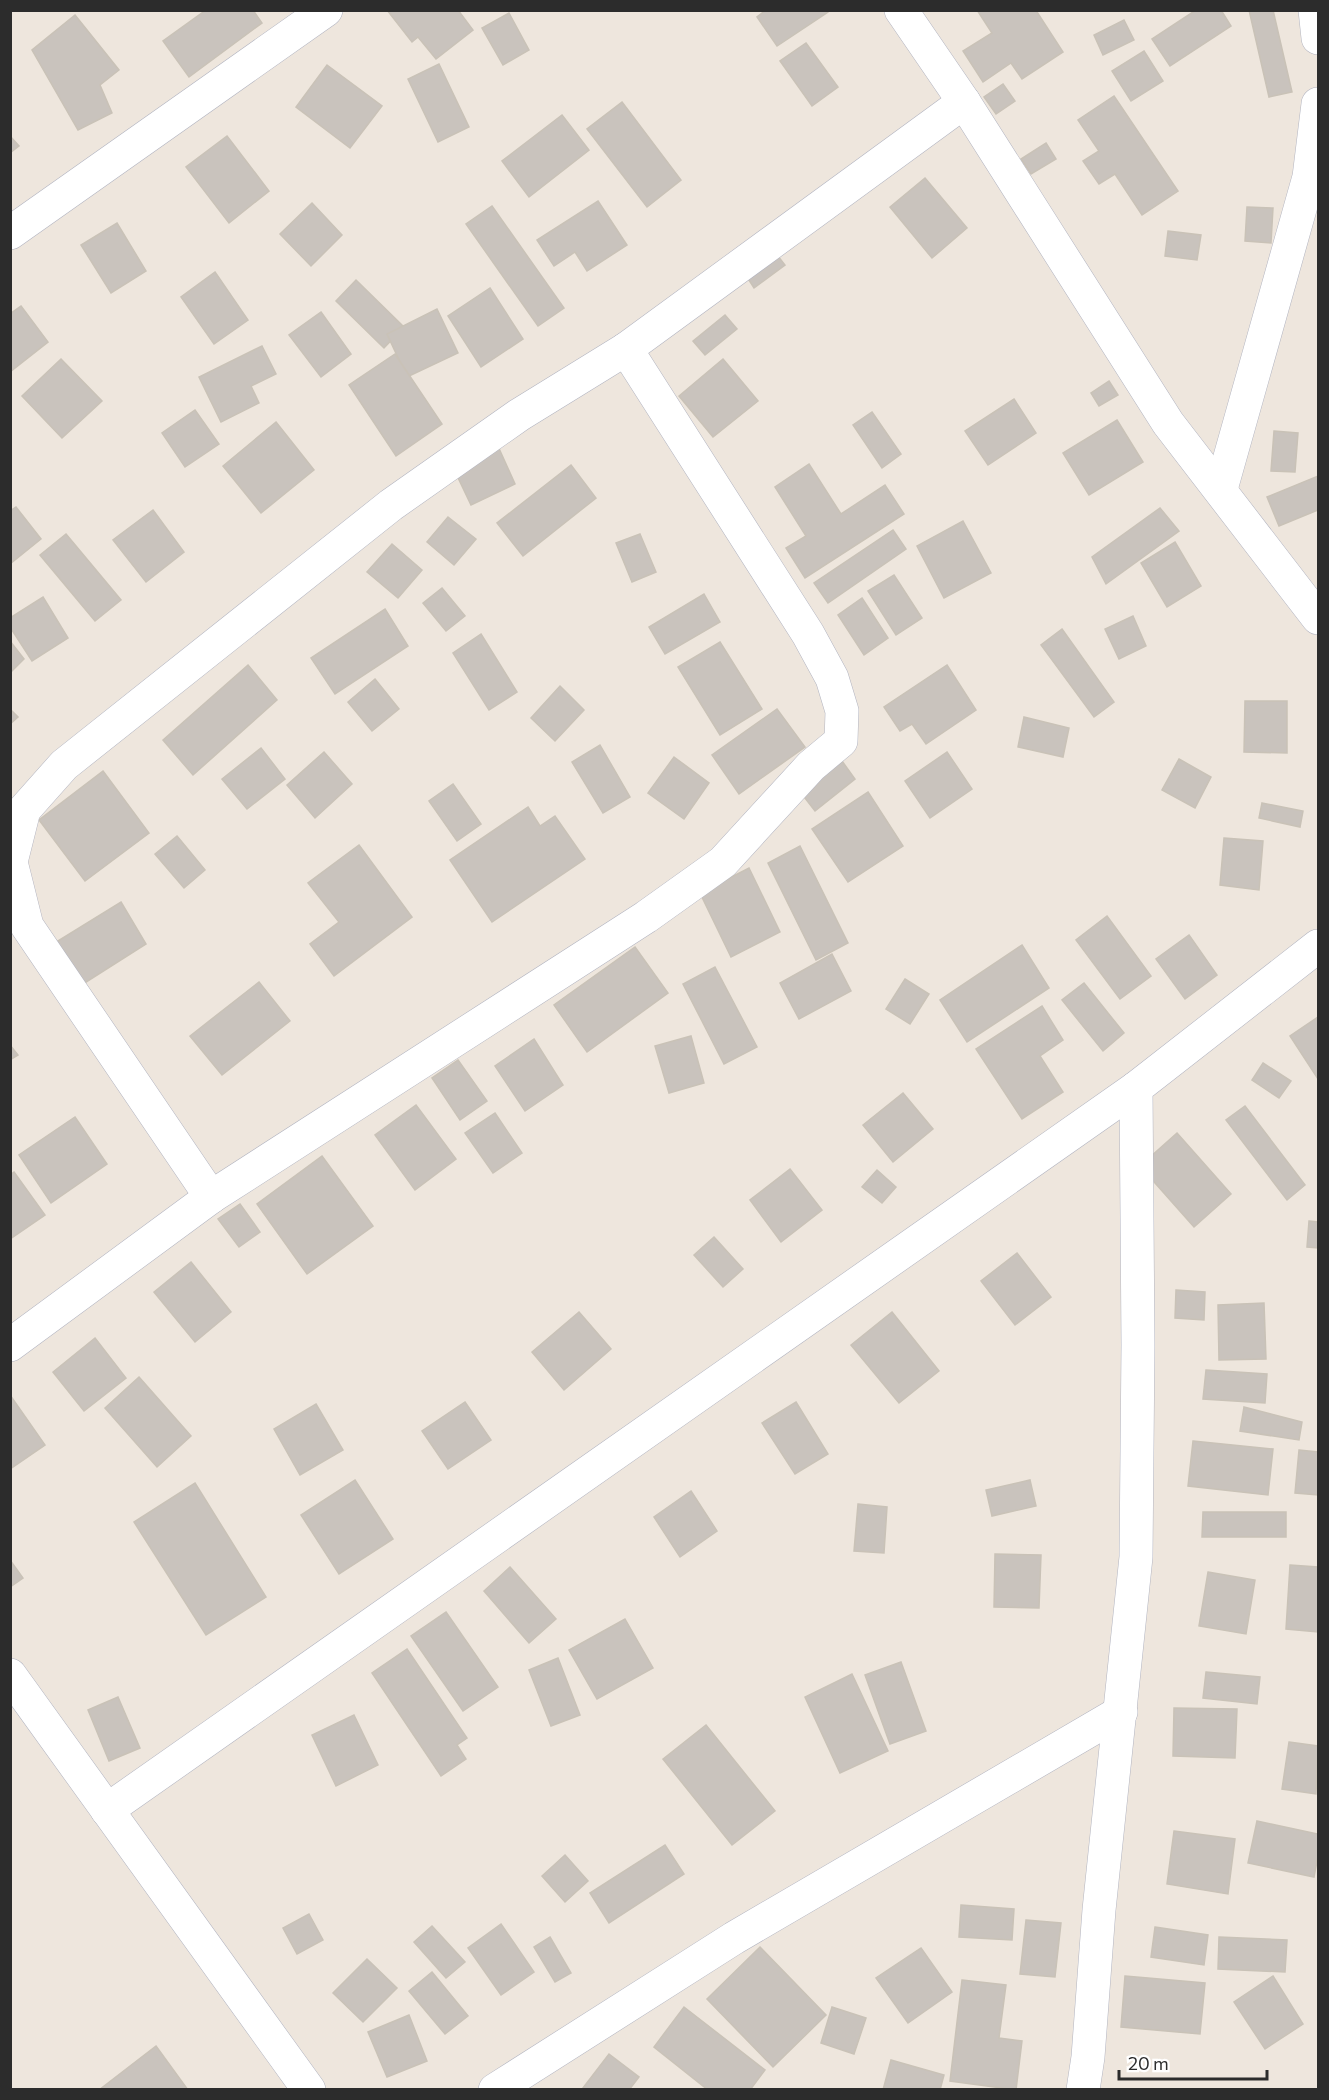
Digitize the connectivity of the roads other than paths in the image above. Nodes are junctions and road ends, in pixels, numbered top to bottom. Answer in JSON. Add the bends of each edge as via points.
{"nodes":[{"id":1,"x":326,"y":10,"type":"edge"},
{"id":2,"x":901,"y":10,"type":"edge"},
{"id":3,"x":1315,"y":10,"type":"edge"},
{"id":4,"x":1318,"y":38,"type":"edge"},
{"id":5,"x":964,"y":102,"type":"junction"},
{"id":6,"x":1318,"y":104,"type":"edge"},
{"id":7,"x":10,"y":233,"type":"edge"},
{"id":8,"x":626,"y":349,"type":"junction"},
{"id":9,"x":1221,"y":489,"type":"junction"},
{"id":10,"x":1318,"y":618,"type":"edge"},
{"id":11,"x":1318,"y":946,"type":"edge"},
{"id":12,"x":1136,"y":1088,"type":"junction"},
{"id":13,"x":211,"y":1197,"type":"junction"},
{"id":14,"x":10,"y":1345,"type":"edge"},
{"id":15,"x":10,"y":1675,"type":"edge"},
{"id":16,"x":1121,"y":1712,"type":"junction"},
{"id":17,"x":107,"y":1810,"type":"junction"},
{"id":18,"x":309,"y":2090,"type":"edge"},
{"id":19,"x":495,"y":2090,"type":"edge"},
{"id":20,"x":1083,"y":2090,"type":"edge"}],
"edges":[{"from":1,"to":7,"type":"street"},
{"from":2,"to":5,"type":"street"},
{"from":3,"to":4,"type":"street"},
{"from":5,"to":8,"type":"street"},
{"from":5,"to":9,"type":"street","via":[[1168,423]]},
{"from":6,"to":9,"type":"street","via":[[1309,177]]},
{"from":8,"to":13,"type":"street","via":[[519,415],[391,505],[64,765],[24,810],[11,862],[27,926]]},
{"from":8,"to":13,"type":"street","via":[[808,634],[832,678],[842,711],[841,741],[811,766],[723,862],[646,917]]},
{"from":9,"to":10,"type":"street"},
{"from":11,"to":12,"type":"street"},
{"from":12,"to":16,"type":"street","via":[[1136,1557]]},
{"from":12,"to":17,"type":"street"},
{"from":13,"to":14,"type":"street"},
{"from":15,"to":17,"type":"street"},
{"from":16,"to":19,"type":"street","via":[[734,1938]]},
{"from":16,"to":20,"type":"street"},
{"from":17,"to":18,"type":"street"}]}
